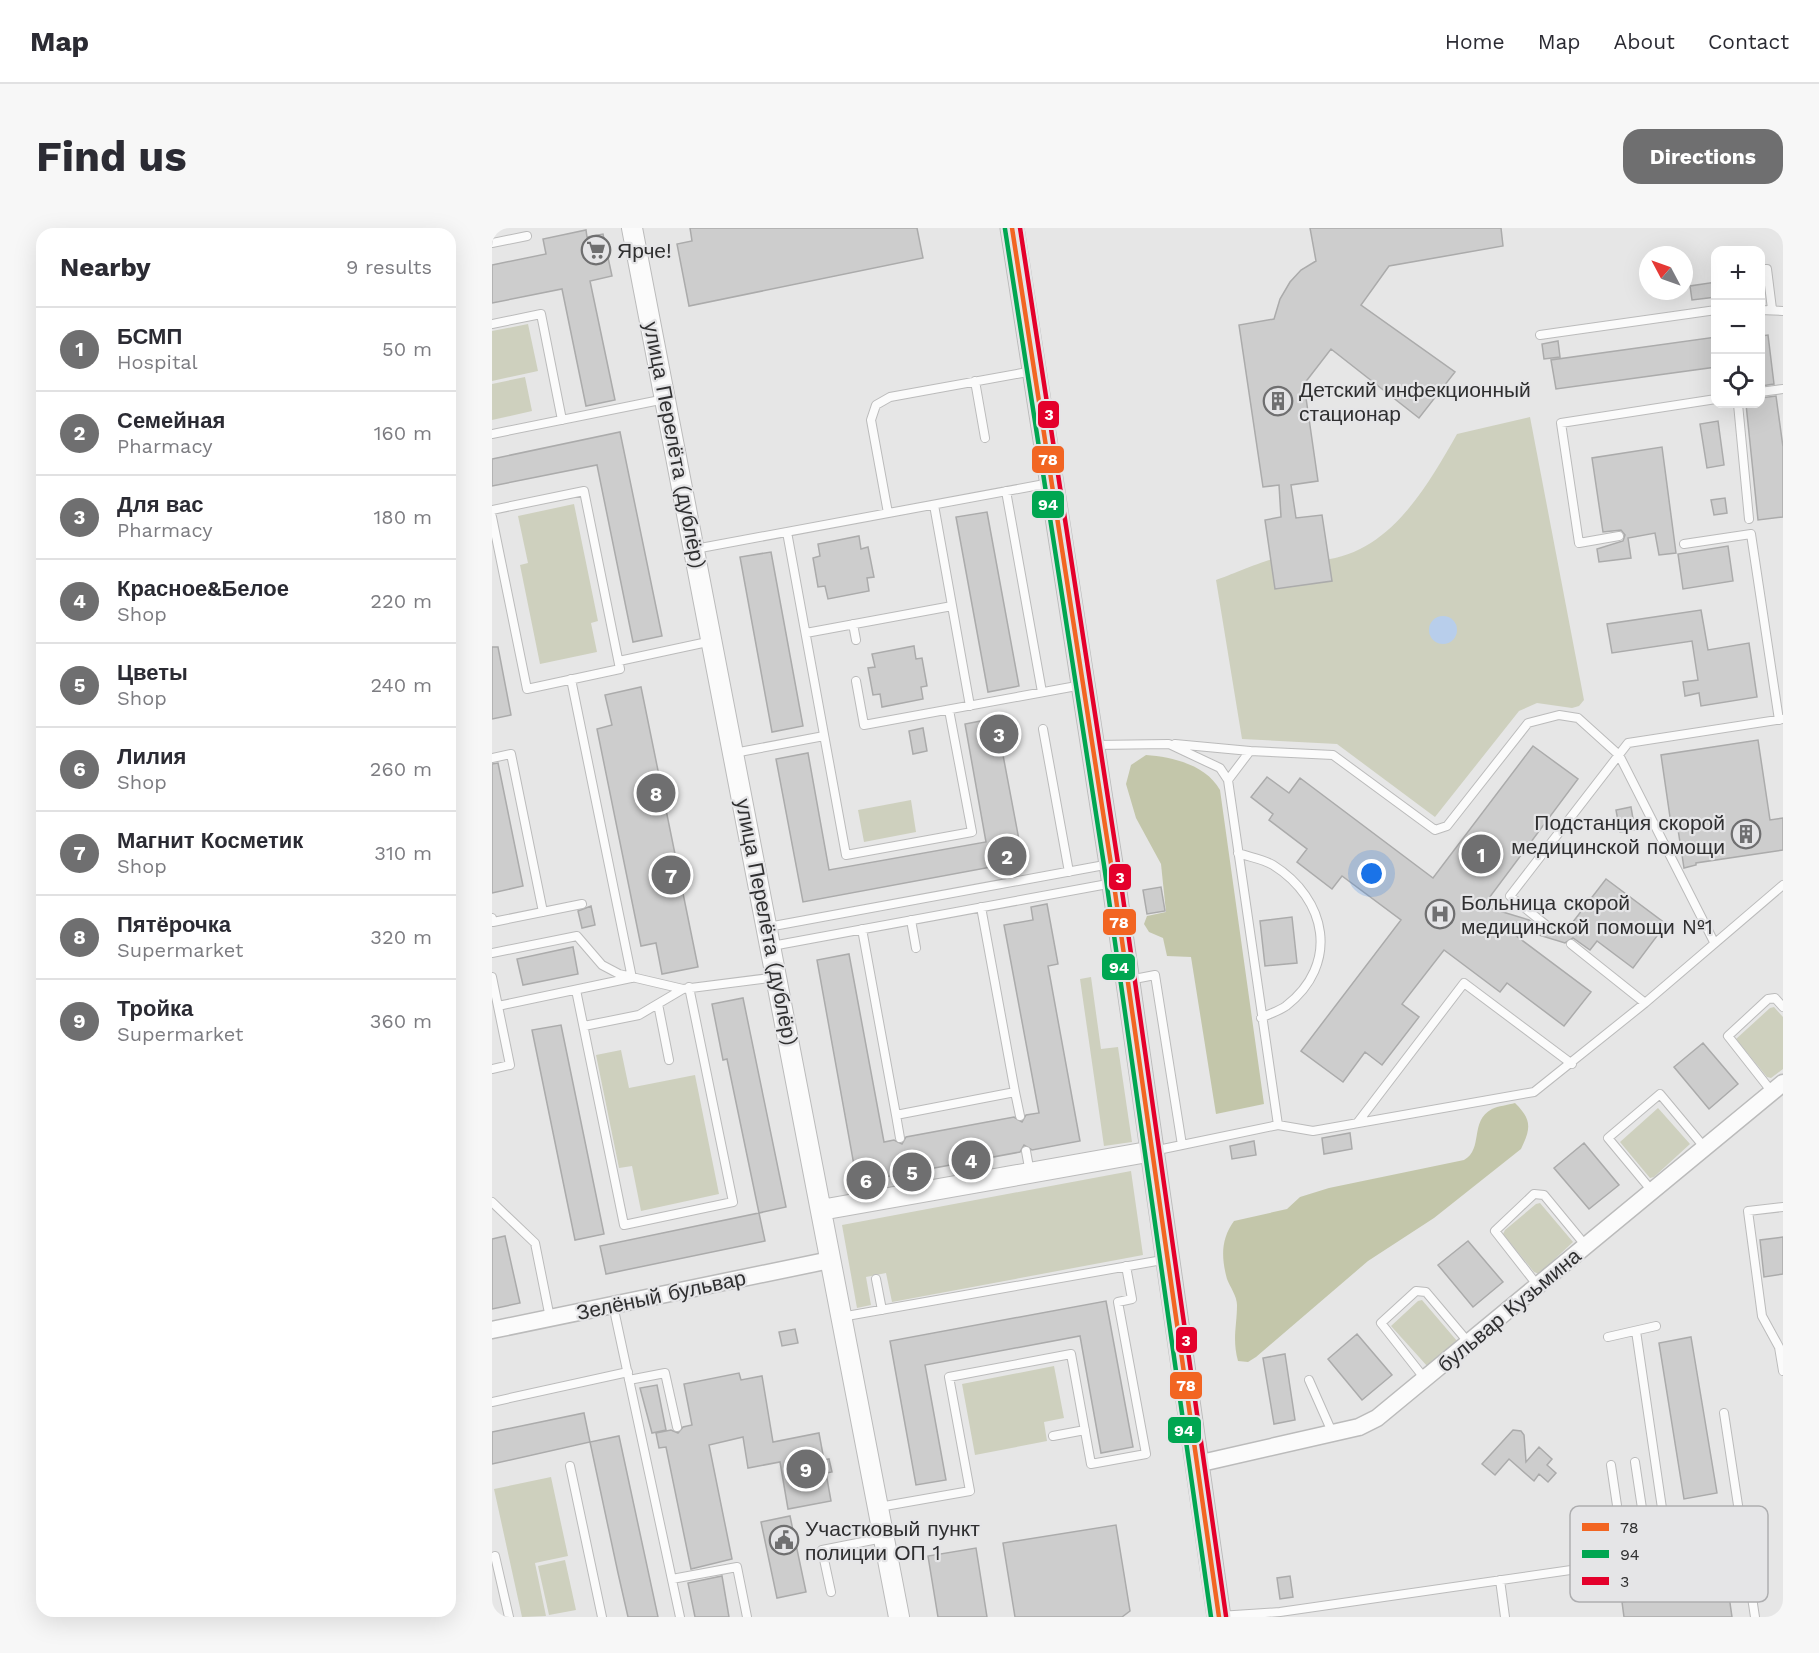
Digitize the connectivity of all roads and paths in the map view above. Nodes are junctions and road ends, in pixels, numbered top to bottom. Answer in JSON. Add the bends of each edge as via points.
{"nodes":[{"id":1,"x":632,"y":228,"type":"edge"},
{"id":2,"x":1012,"y":228,"type":"edge"},
{"id":3,"x":527,"y":236,"type":"dead end"},
{"id":4,"x":492,"y":243,"type":"edge"},
{"id":5,"x":1765,"y":268,"type":"edge"},
{"id":6,"x":1772,"y":309,"type":"junction"},
{"id":7,"x":1765,"y":310,"type":"edge"},
{"id":8,"x":1711,"y":311,"type":"edge"},
{"id":9,"x":1783,"y":311,"type":"edge"},
{"id":10,"x":492,"y":324,"type":"edge"},
{"id":11,"x":1540,"y":335,"type":"dead end"},
{"id":12,"x":1033,"y":370,"type":"junction"},
{"id":13,"x":975,"y":381,"type":"junction"},
{"id":14,"x":1783,"y":389,"type":"edge"},
{"id":15,"x":1765,"y":391,"type":"edge"},
{"id":16,"x":665,"y":398,"type":"junction"},
{"id":17,"x":1711,"y":400,"type":"edge"},
{"id":18,"x":1738,"y":408,"type":"edge"},
{"id":19,"x":562,"y":420,"type":"junction"},
{"id":20,"x":492,"y":434,"type":"edge"},
{"id":21,"x":985,"y":438,"type":"dead end"},
{"id":22,"x":1051,"y":483,"type":"junction"},
{"id":23,"x":1006,"y":492,"type":"junction"},
{"id":24,"x":934,"y":505,"type":"junction"},
{"id":25,"x":492,"y":510,"type":"edge"},
{"id":26,"x":888,"y":513,"type":"junction"},
{"id":27,"x":492,"y":517,"type":"edge"},
{"id":28,"x":1749,"y":519,"type":"dead end"},
{"id":29,"x":787,"y":532,"type":"junction"},
{"id":30,"x":1619,"y":536,"type":"dead end"},
{"id":31,"x":1684,"y":544,"type":"dead end"},
{"id":32,"x":695,"y":549,"type":"junction"},
{"id":33,"x":952,"y":606,"type":"junction"},
{"id":34,"x":853,"y":624,"type":"junction"},
{"id":35,"x":806,"y":633,"type":"junction"},
{"id":36,"x":856,"y":640,"type":"dead end"},
{"id":37,"x":713,"y":641,"type":"junction"},
{"id":38,"x":619,"y":661,"type":"junction"},
{"id":39,"x":571,"y":680,"type":"junction"},
{"id":40,"x":856,"y":681,"type":"dead end"},
{"id":41,"x":1082,"y":685,"type":"junction"},
{"id":42,"x":1042,"y":692,"type":"junction"},
{"id":43,"x":970,"y":706,"type":"junction"},
{"id":44,"x":950,"y":710,"type":"junction"},
{"id":45,"x":1781,"y":719,"type":"edge"},
{"id":46,"x":1043,"y":729,"type":"dead end"},
{"id":47,"x":824,"y":736,"type":"junction"},
{"id":48,"x":1170,"y":744,"type":"junction"},
{"id":49,"x":1093,"y":745,"type":"junction"},
{"id":50,"x":1250,"y":751,"type":"junction"},
{"id":51,"x":734,"y":753,"type":"junction"},
{"id":52,"x":1619,"y":755,"type":"junction"},
{"id":53,"x":492,"y":758,"type":"edge"},
{"id":54,"x":1228,"y":780,"type":"junction"},
{"id":55,"x":1238,"y":853,"type":"junction"},
{"id":56,"x":1069,"y":872,"type":"junction"},
{"id":57,"x":1112,"y":873,"type":"junction"},
{"id":58,"x":1783,"y":885,"type":"edge"},
{"id":59,"x":582,"y":904,"type":"dead end"},
{"id":60,"x":981,"y":907,"type":"junction"},
{"id":61,"x":543,"y":912,"type":"junction"},
{"id":62,"x":492,"y":918,"type":"edge"},
{"id":63,"x":910,"y":920,"type":"junction"},
{"id":64,"x":1546,"y":925,"type":"dead end"},
{"id":65,"x":862,"y":929,"type":"junction"},
{"id":66,"x":770,"y":937,"type":"junction"},
{"id":67,"x":1714,"y":942,"type":"junction"},
{"id":68,"x":1570,"y":944,"type":"dead end"},
{"id":69,"x":916,"y":948,"type":"dead end"},
{"id":70,"x":492,"y":953,"type":"edge"},
{"id":71,"x":777,"y":976,"type":"junction"},
{"id":72,"x":492,"y":977,"type":"edge"},
{"id":73,"x":632,"y":978,"type":"junction"},
{"id":74,"x":1128,"y":980,"type":"junction"},
{"id":75,"x":686,"y":988,"type":"junction"},
{"id":76,"x":576,"y":990,"type":"junction"},
{"id":77,"x":1645,"y":1003,"type":"junction"},
{"id":78,"x":658,"y":1004,"type":"junction"},
{"id":79,"x":498,"y":1006,"type":"junction"},
{"id":80,"x":1783,"y":1007,"type":"edge"},
{"id":81,"x":1261,"y":1018,"type":"junction"},
{"id":82,"x":584,"y":1026,"type":"junction"},
{"id":83,"x":669,"y":1060,"type":"dead end"},
{"id":84,"x":1572,"y":1064,"type":"junction"},
{"id":85,"x":492,"y":1069,"type":"edge"},
{"id":86,"x":1778,"y":1087,"type":"edge"},
{"id":87,"x":1015,"y":1092,"type":"junction"},
{"id":88,"x":896,"y":1115,"type":"junction"},
{"id":89,"x":1020,"y":1116,"type":"dead end"},
{"id":90,"x":1358,"y":1122,"type":"junction"},
{"id":91,"x":1278,"y":1125,"type":"junction"},
{"id":92,"x":900,"y":1138,"type":"dead end"},
{"id":93,"x":1182,"y":1145,"type":"junction"},
{"id":94,"x":1705,"y":1148,"type":"junction"},
{"id":95,"x":1026,"y":1151,"type":"dead end"},
{"id":96,"x":1153,"y":1151,"type":"junction"},
{"id":97,"x":907,"y":1173,"type":"dead end"},
{"id":98,"x":1030,"y":1173,"type":"junction"},
{"id":99,"x":1652,"y":1191,"type":"junction"},
{"id":100,"x":910,"y":1194,"type":"junction"},
{"id":101,"x":492,"y":1202,"type":"edge"},
{"id":102,"x":1783,"y":1207,"type":"edge"},
{"id":103,"x":821,"y":1210,"type":"junction"},
{"id":104,"x":1586,"y":1246,"type":"junction"},
{"id":105,"x":1168,"y":1259,"type":"junction"},
{"id":106,"x":830,"y":1260,"type":"junction"},
{"id":107,"x":1126,"y":1266,"type":"junction"},
{"id":108,"x":876,"y":1279,"type":"dead end"},
{"id":109,"x":1538,"y":1286,"type":"junction"},
{"id":110,"x":613,"y":1305,"type":"junction"},
{"id":111,"x":882,"y":1310,"type":"junction"},
{"id":112,"x":841,"y":1317,"type":"junction"},
{"id":113,"x":550,"y":1318,"type":"junction"},
{"id":114,"x":1656,"y":1326,"type":"dead end"},
{"id":115,"x":492,"y":1330,"type":"edge"},
{"id":116,"x":1636,"y":1331,"type":"junction"},
{"id":117,"x":1608,"y":1337,"type":"dead end"},
{"id":118,"x":1469,"y":1343,"type":"junction"},
{"id":119,"x":1783,"y":1371,"type":"edge"},
{"id":120,"x":629,"y":1376,"type":"junction"},
{"id":121,"x":1425,"y":1379,"type":"junction"},
{"id":122,"x":1309,"y":1380,"type":"dead end"},
{"id":123,"x":492,"y":1402,"type":"edge"},
{"id":124,"x":1724,"y":1413,"type":"dead end"},
{"id":125,"x":677,"y":1427,"type":"dead end"},
{"id":126,"x":1085,"y":1430,"type":"junction"},
{"id":127,"x":1332,"y":1432,"type":"junction"},
{"id":128,"x":1053,"y":1436,"type":"dead end"},
{"id":129,"x":1635,"y":1461,"type":"dead end"},
{"id":130,"x":1197,"y":1464,"type":"junction"},
{"id":131,"x":1611,"y":1465,"type":"dead end"},
{"id":132,"x":570,"y":1466,"type":"dead end"},
{"id":133,"x":1617,"y":1506,"type":"edge"},
{"id":134,"x":1642,"y":1506,"type":"edge"},
{"id":135,"x":1662,"y":1506,"type":"edge"},
{"id":136,"x":1738,"y":1506,"type":"edge"},
{"id":137,"x":878,"y":1508,"type":"junction"},
{"id":138,"x":884,"y":1538,"type":"junction"},
{"id":139,"x":495,"y":1556,"type":"dead end"},
{"id":140,"x":1570,"y":1571,"type":"edge"},
{"id":141,"x":672,"y":1579,"type":"junction"},
{"id":142,"x":1500,"y":1581,"type":"junction"},
{"id":143,"x":831,"y":1592,"type":"dead end"},
{"id":144,"x":1753,"y":1602,"type":"edge"},
{"id":145,"x":1303,"y":1609,"type":"junction"},
{"id":146,"x":1290,"y":1614,"type":"edge"},
{"id":147,"x":509,"y":1617,"type":"edge"},
{"id":148,"x":602,"y":1617,"type":"edge"},
{"id":149,"x":680,"y":1617,"type":"edge"},
{"id":150,"x":747,"y":1617,"type":"edge"},
{"id":151,"x":899,"y":1617,"type":"edge"},
{"id":152,"x":1219,"y":1617,"type":"edge"},
{"id":153,"x":1308,"y":1617,"type":"edge"},
{"id":154,"x":1505,"y":1617,"type":"edge"},
{"id":155,"x":1755,"y":1617,"type":"edge"}],
"edges":[{"from":1,"to":16,"type":"street","name":"улица Перелёта (дублёр)"},
{"from":2,"to":12,"type":"main road"},
{"from":3,"to":4,"type":"lane"},
{"from":5,"to":6,"type":"lane"},
{"from":6,"to":7,"type":"lane"},
{"from":6,"to":9,"type":"lane"},
{"from":8,"to":11,"type":"lane"},
{"from":10,"to":19,"type":"lane","via":[[541,314]]},
{"from":12,"to":13,"type":"lane"},
{"from":12,"to":22,"type":"main road"},
{"from":13,"to":21,"type":"lane"},
{"from":13,"to":26,"type":"lane","via":[[890,397],[876,405],[871,420]]},
{"from":14,"to":15,"type":"lane"},
{"from":16,"to":19,"type":"lane"},
{"from":16,"to":32,"type":"street","name":"улица Перелёта (дублёр)"},
{"from":17,"to":30,"type":"lane","via":[[1561,423],[1579,543]]},
{"from":18,"to":28,"type":"lane"},
{"from":19,"to":20,"type":"lane"},
{"from":22,"to":23,"type":"lane"},
{"from":22,"to":41,"type":"main road"},
{"from":23,"to":24,"type":"lane"},
{"from":23,"to":42,"type":"lane"},
{"from":24,"to":26,"type":"lane"},
{"from":24,"to":33,"type":"lane"},
{"from":25,"to":38,"type":"lane","via":[[584,491]]},
{"from":26,"to":29,"type":"lane"},
{"from":27,"to":39,"type":"lane","via":[[527,689]]},
{"from":29,"to":32,"type":"lane"},
{"from":29,"to":35,"type":"lane"},
{"from":31,"to":45,"type":"lane","via":[[1751,534]]},
{"from":32,"to":37,"type":"street","name":"улица Перелёта (дублёр)"},
{"from":33,"to":34,"type":"lane"},
{"from":33,"to":43,"type":"lane"},
{"from":34,"to":35,"type":"lane"},
{"from":34,"to":36,"type":"lane"},
{"from":35,"to":47,"type":"lane"},
{"from":37,"to":38,"type":"lane"},
{"from":37,"to":51,"type":"street","name":"улица Перелёта (дублёр)"},
{"from":38,"to":39,"type":"lane","via":[[620,669]]},
{"from":39,"to":73,"type":"lane"},
{"from":40,"to":44,"type":"lane","via":[[864,725]]},
{"from":41,"to":42,"type":"lane"},
{"from":41,"to":49,"type":"main road"},
{"from":42,"to":43,"type":"lane"},
{"from":43,"to":44,"type":"lane"},
{"from":44,"to":47,"type":"lane","via":[[972,832],[846,855]]},
{"from":45,"to":52,"type":"lane","via":[[1628,743]]},
{"from":46,"to":56,"type":"lane"},
{"from":47,"to":51,"type":"lane"},
{"from":48,"to":49,"type":"lane"},
{"from":48,"to":50,"type":"lane"},
{"from":48,"to":54,"type":"lane","via":[[1220,768]]},
{"from":49,"to":57,"type":"main road"},
{"from":50,"to":52,"type":"lane","via":[[1333,755],[1435,830],[1447,826],[1528,723],[1559,716],[1578,718]]},
{"from":50,"to":54,"type":"lane"},
{"from":51,"to":66,"type":"street","name":"улица Перелёта (дублёр)"},
{"from":52,"to":64,"type":"lane","via":[[1510,896]]},
{"from":52,"to":67,"type":"lane"},
{"from":53,"to":61,"type":"lane","via":[[511,754]]},
{"from":54,"to":55,"type":"lane"},
{"from":55,"to":81,"type":"lane"},
{"from":55,"to":81,"type":"lane","via":[[1272,865],[1302,891],[1318,915],[1322,948],[1309,982],[1286,1006]]},
{"from":56,"to":57,"type":"lane"},
{"from":56,"to":66,"type":"lane"},
{"from":57,"to":60,"type":"lane"},
{"from":57,"to":74,"type":"main road"},
{"from":58,"to":67,"type":"lane"},
{"from":59,"to":61,"type":"lane"},
{"from":60,"to":63,"type":"lane"},
{"from":60,"to":87,"type":"lane"},
{"from":61,"to":62,"type":"lane","via":[[493,922]]},
{"from":63,"to":65,"type":"lane"},
{"from":63,"to":69,"type":"lane"},
{"from":65,"to":66,"type":"lane"},
{"from":65,"to":88,"type":"lane"},
{"from":66,"to":71,"type":"street","name":"улица Перелёта (дублёр)"},
{"from":67,"to":77,"type":"lane"},
{"from":68,"to":77,"type":"lane"},
{"from":70,"to":73,"type":"lane","via":[[576,936],[602,965]]},
{"from":71,"to":75,"type":"lane"},
{"from":71,"to":103,"type":"street","name":"улица Перелёта (дублёр)"},
{"from":72,"to":79,"type":"lane"},
{"from":73,"to":75,"type":"lane"},
{"from":73,"to":76,"type":"lane"},
{"from":74,"to":93,"type":"lane","via":[[1155,975]]},
{"from":74,"to":96,"type":"main road"},
{"from":75,"to":78,"type":"lane"},
{"from":75,"to":82,"type":"lane","via":[[733,1202],[624,1225]]},
{"from":76,"to":79,"type":"lane"},
{"from":76,"to":82,"type":"lane"},
{"from":77,"to":84,"type":"lane"},
{"from":78,"to":82,"type":"lane","via":[[639,1015]]},
{"from":78,"to":83,"type":"lane"},
{"from":79,"to":85,"type":"lane","via":[[510,1065]]},
{"from":80,"to":86,"type":"lane","via":[[1775,998],[1768,999],[1728,1036]]},
{"from":81,"to":91,"type":"lane"},
{"from":84,"to":90,"type":"lane","via":[[1534,1092]]},
{"from":84,"to":90,"type":"lane","via":[[1464,983]]},
{"from":86,"to":94,"type":"street","name":"бульвар Кузьмина"},
{"from":87,"to":88,"type":"lane"},
{"from":87,"to":89,"type":"lane"},
{"from":88,"to":92,"type":"lane"},
{"from":90,"to":91,"type":"lane","via":[[1313,1131]]},
{"from":91,"to":93,"type":"lane"},
{"from":93,"to":96,"type":"lane"},
{"from":94,"to":99,"type":"street","name":"бульвар Кузьмина"},
{"from":94,"to":99,"type":"lane","via":[[1657,1091],[1608,1138]]},
{"from":95,"to":98,"type":"lane"},
{"from":96,"to":98,"type":"street"},
{"from":96,"to":105,"type":"main road"},
{"from":97,"to":100,"type":"lane"},
{"from":98,"to":100,"type":"street"},
{"from":99,"to":104,"type":"street","name":"бульвар Кузьмина"},
{"from":100,"to":103,"type":"street"},
{"from":101,"to":113,"type":"lane","via":[[535,1243]]},
{"from":102,"to":119,"type":"lane","via":[[1748,1211],[1762,1316],[1779,1347]]},
{"from":103,"to":106,"type":"street","name":"улица Перелёта (дублёр)"},
{"from":104,"to":109,"type":"street","name":"бульвар Кузьмина"},
{"from":104,"to":109,"type":"lane","via":[[1544,1195],[1534,1194],[1495,1231]]},
{"from":105,"to":107,"type":"lane"},
{"from":105,"to":130,"type":"main road"},
{"from":106,"to":110,"type":"street","name":"Зелёный бульвар"},
{"from":106,"to":112,"type":"street","name":"улица Перелёта (дублёр)"},
{"from":107,"to":111,"type":"lane"},
{"from":107,"to":126,"type":"lane","via":[[1132,1299],[1118,1302],[1146,1454],[1091,1464]]},
{"from":108,"to":111,"type":"lane"},
{"from":109,"to":118,"type":"street","name":"бульвар Кузьмина"},
{"from":110,"to":113,"type":"street","name":"Зелёный бульвар"},
{"from":110,"to":120,"type":"lane"},
{"from":111,"to":112,"type":"lane"},
{"from":112,"to":137,"type":"street","name":"улица Перелёта (дублёр)"},
{"from":113,"to":115,"type":"street","name":"Зелёный бульвар"},
{"from":114,"to":116,"type":"lane"},
{"from":116,"to":117,"type":"lane"},
{"from":116,"to":135,"type":"lane"},
{"from":118,"to":121,"type":"street","name":"бульвар Кузьмина"},
{"from":118,"to":121,"type":"lane","via":[[1426,1292],[1416,1291],[1381,1323]]},
{"from":120,"to":123,"type":"lane"},
{"from":120,"to":125,"type":"lane","via":[[665,1373]]},
{"from":120,"to":141,"type":"lane"},
{"from":121,"to":127,"type":"street","name":"бульвар Кузьмина","via":[[1377,1418]]},
{"from":122,"to":127,"type":"lane"},
{"from":124,"to":136,"type":"lane"},
{"from":126,"to":128,"type":"lane"},
{"from":126,"to":137,"type":"lane","via":[[1071,1354],[949,1377],[970,1491]]},
{"from":127,"to":130,"type":"street","name":"бульвар Кузьмина"},
{"from":129,"to":134,"type":"lane"},
{"from":130,"to":152,"type":"main road"},
{"from":131,"to":133,"type":"lane"},
{"from":132,"to":148,"type":"lane"},
{"from":137,"to":138,"type":"street","name":"улица Перелёта (дублёр)"},
{"from":138,"to":143,"type":"lane","via":[[822,1550]]},
{"from":138,"to":151,"type":"street","name":"улица Перелёта (дублёр)"},
{"from":139,"to":147,"type":"lane"},
{"from":140,"to":142,"type":"lane"},
{"from":141,"to":149,"type":"lane"},
{"from":141,"to":150,"type":"lane","via":[[737,1567]]},
{"from":142,"to":145,"type":"lane"},
{"from":142,"to":154,"type":"lane"},
{"from":144,"to":155,"type":"lane"},
{"from":145,"to":146,"type":"lane"},
{"from":145,"to":153,"type":"lane"},
{"from":146,"to":152,"type":"lane"}]}
